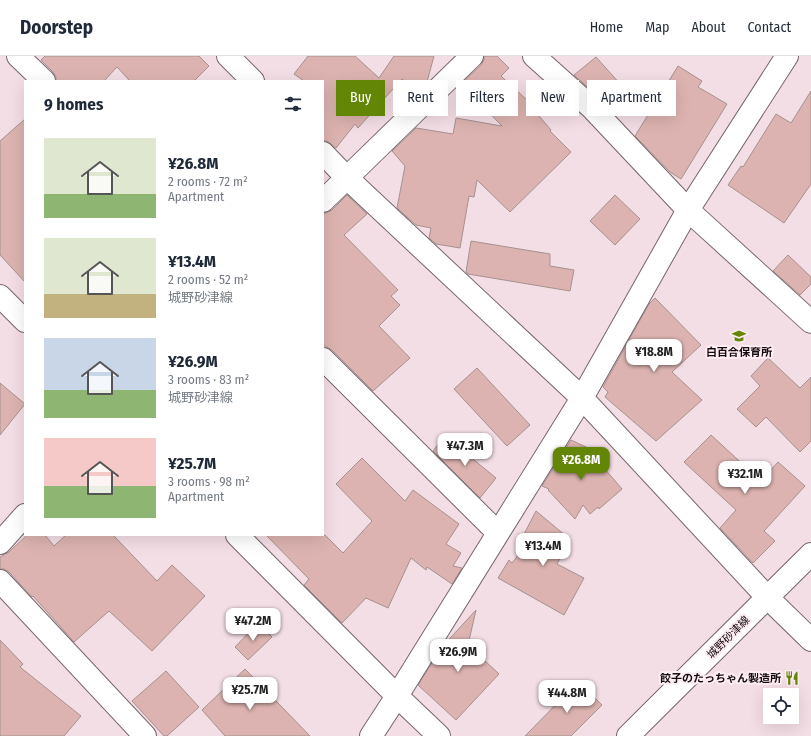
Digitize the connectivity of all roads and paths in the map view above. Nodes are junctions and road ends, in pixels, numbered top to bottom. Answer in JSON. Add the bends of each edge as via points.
{"nodes":[{"id":1,"x":228,"y":56,"type":"edge"},
{"id":2,"x":472,"y":56,"type":"edge"},
{"id":3,"x":534,"y":56,"type":"edge"},
{"id":4,"x":787,"y":56,"type":"edge"},
{"id":5,"x":20,"y":57,"type":"edge"},
{"id":6,"x":43,"y":80,"type":"edge"},
{"id":7,"x":252,"y":80,"type":"edge"},
{"id":8,"x":324,"y":154,"type":"edge"},
{"id":9,"x":346,"y":177,"type":"junction"},
{"id":10,"x":324,"y":200,"type":"edge"},
{"id":11,"x":688,"y":210,"type":"junction"},
{"id":12,"x":0,"y":296,"type":"edge"},
{"id":13,"x":24,"y":320,"type":"edge"},
{"id":14,"x":811,"y":322,"type":"edge"},
{"id":15,"x":324,"y":360,"type":"edge"},
{"id":16,"x":582,"y":398,"type":"junction"},
{"id":17,"x":24,"y":516,"type":"edge"},
{"id":18,"x":498,"y":533,"type":"junction"},
{"id":19,"x":238,"y":536,"type":"edge"},
{"id":20,"x":0,"y":543,"type":"edge"},
{"id":21,"x":811,"y":554,"type":"edge"},
{"id":22,"x":0,"y":581,"type":"edge"},
{"id":23,"x":768,"y":598,"type":"junction"},
{"id":24,"x":811,"y":640,"type":"edge"},
{"id":25,"x":397,"y":696,"type":"junction"},
{"id":26,"x":145,"y":736,"type":"edge"},
{"id":27,"x":371,"y":736,"type":"edge"},
{"id":28,"x":439,"y":736,"type":"edge"},
{"id":29,"x":628,"y":736,"type":"edge"}],
"edges":[{"from":1,"to":7,"type":"street"},
{"from":2,"to":9,"type":"street"},
{"from":3,"to":11,"type":"street","via":[[591,107]]},
{"from":4,"to":11,"type":"street"},
{"from":5,"to":6,"type":"street"},
{"from":8,"to":9,"type":"street"},
{"from":9,"to":10,"type":"street"},
{"from":9,"to":16,"type":"street"},
{"from":11,"to":14,"type":"street"},
{"from":11,"to":16,"type":"street"},
{"from":12,"to":13,"type":"street"},
{"from":15,"to":18,"type":"street"},
{"from":16,"to":18,"type":"street"},
{"from":16,"to":23,"type":"street"},
{"from":17,"to":20,"type":"street"},
{"from":18,"to":25,"type":"street"},
{"from":19,"to":25,"type":"street"},
{"from":21,"to":23,"type":"street","name":"城野砂津線"},
{"from":22,"to":26,"type":"street"},
{"from":23,"to":24,"type":"street"},
{"from":23,"to":29,"type":"street","name":"城野砂津線"},
{"from":25,"to":27,"type":"street"},
{"from":25,"to":28,"type":"street"}]}
